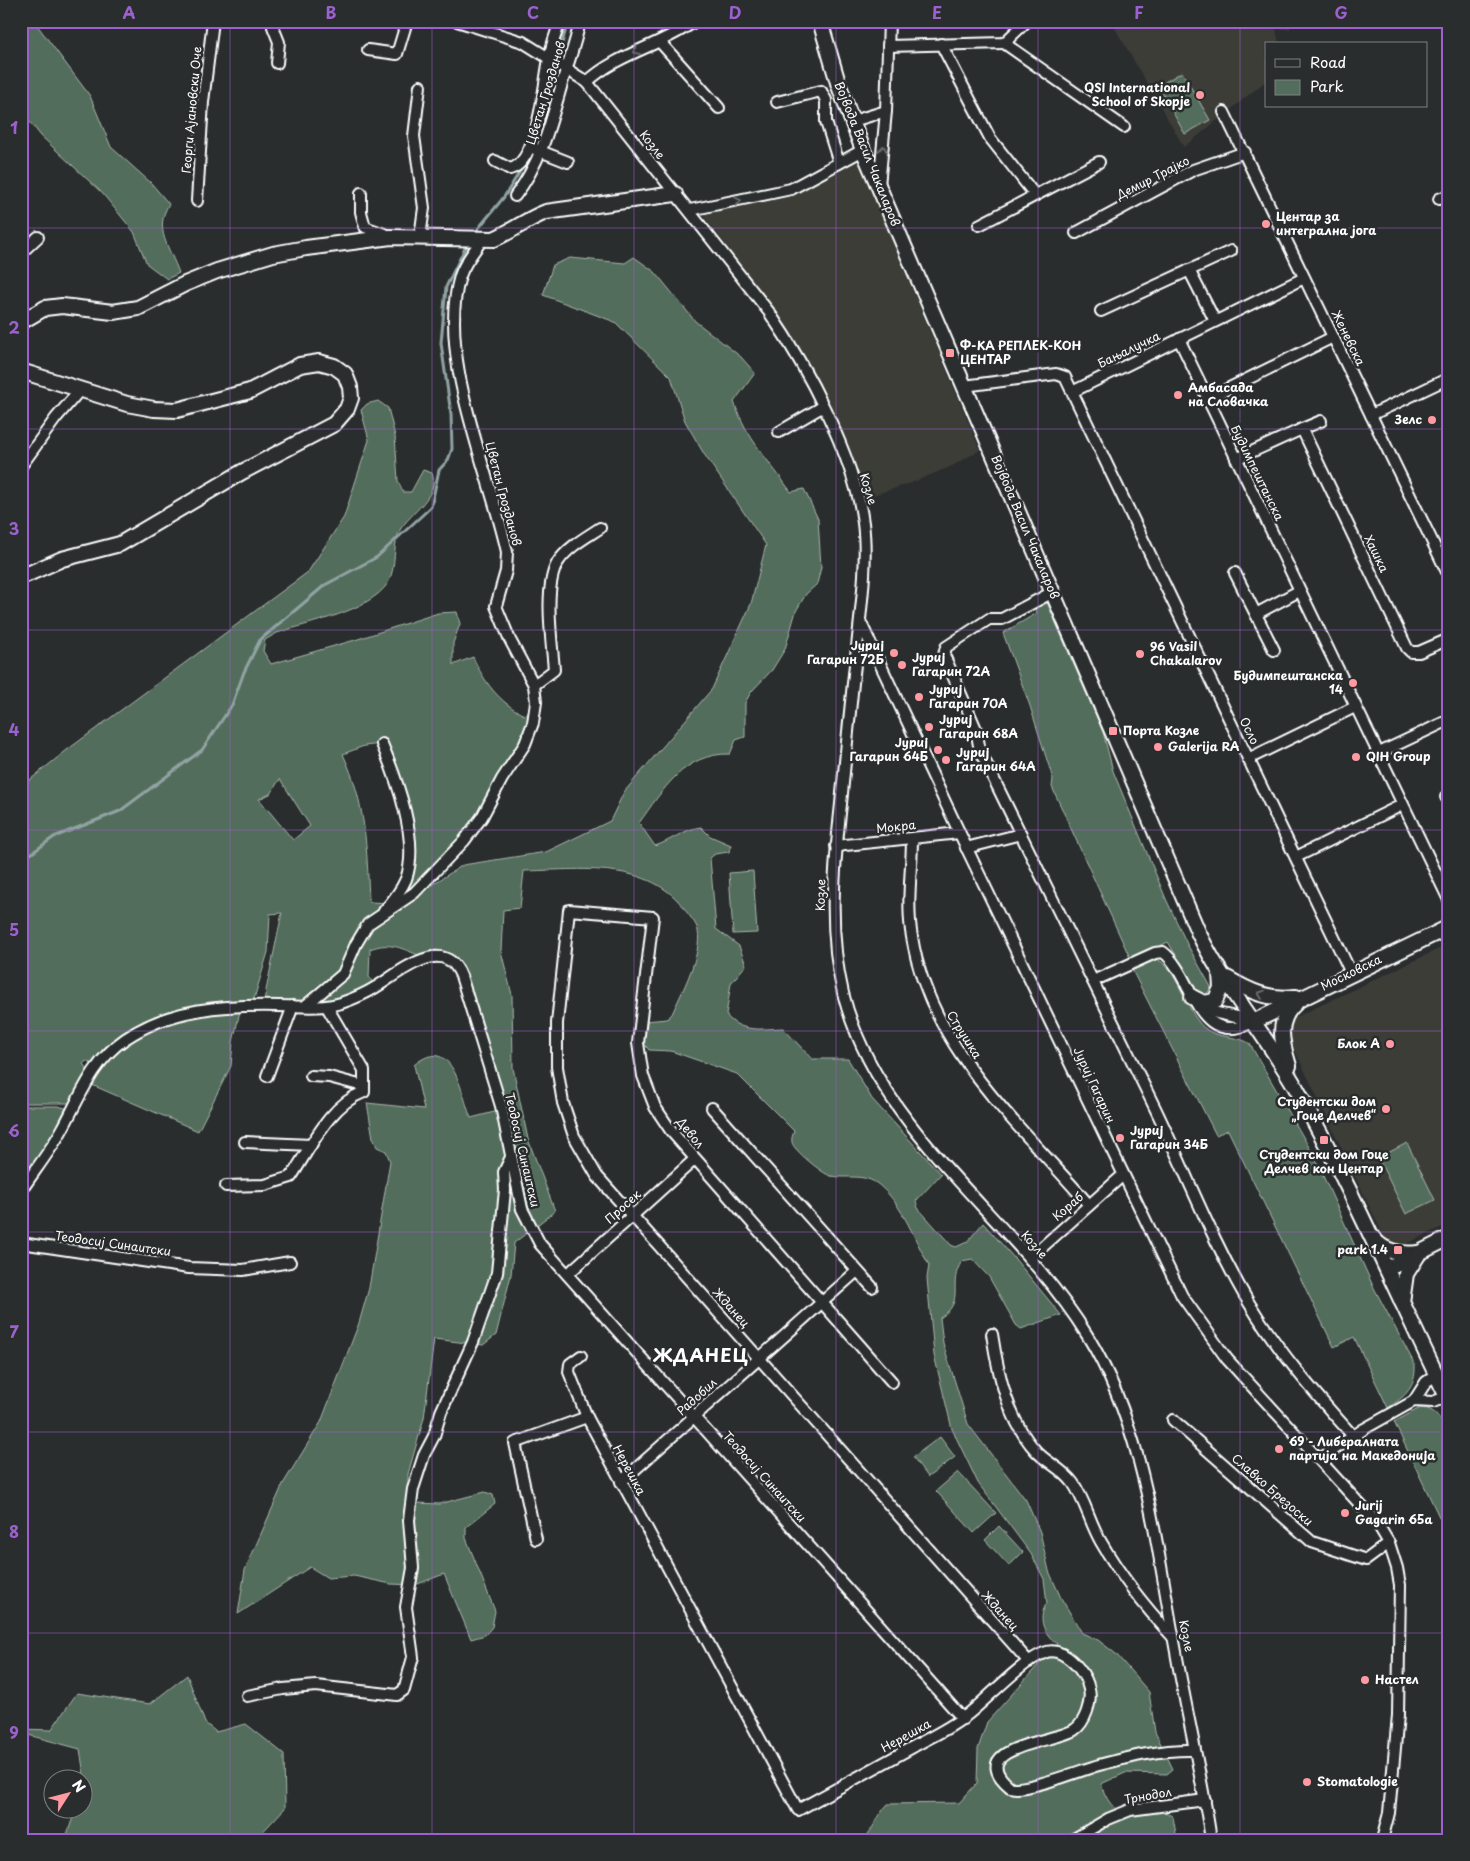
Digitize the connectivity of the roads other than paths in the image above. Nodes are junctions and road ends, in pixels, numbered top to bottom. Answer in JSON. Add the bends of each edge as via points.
{"nodes":[{"id":1,"x":213,"y":21,"type":"edge"},
{"id":2,"x":274,"y":21,"type":"edge"},
{"id":3,"x":407,"y":21,"type":"edge"},
{"id":4,"x":457,"y":21,"type":"edge"},
{"id":5,"x":560,"y":21,"type":"edge"},
{"id":6,"x":580,"y":21,"type":"edge"},
{"id":7,"x":695,"y":21,"type":"edge"},
{"id":8,"x":820,"y":21,"type":"edge"},
{"id":9,"x":889,"y":21,"type":"edge"},
{"id":10,"x":1027,"y":21,"type":"edge"},
{"id":11,"x":660,"y":42,"type":"junction"},
{"id":12,"x":1004,"y":43,"type":"junction"},
{"id":13,"x":941,"y":44,"type":"junction"},
{"id":14,"x":888,"y":46,"type":"junction"},
{"id":15,"x":368,"y":50,"type":"dead end"},
{"id":16,"x":549,"y":58,"type":"junction"},
{"id":17,"x":277,"y":63,"type":"dead end"},
{"id":18,"x":566,"y":70,"type":"junction"},
{"id":19,"x":587,"y":82,"type":"junction"},
{"id":20,"x":420,"y":86,"type":"dead end"},
{"id":21,"x":777,"y":102,"type":"dead end"},
{"id":22,"x":719,"y":108,"type":"dead end"},
{"id":23,"x":886,"y":111,"type":"junction"},
{"id":24,"x":1224,"y":112,"type":"dead end"},
{"id":25,"x":853,"y":121,"type":"junction"},
{"id":26,"x":1124,"y":127,"type":"dead end"},
{"id":27,"x":530,"y":147,"type":"junction"},
{"id":28,"x":863,"y":150,"type":"junction"},
{"id":29,"x":541,"y":152,"type":"junction"},
{"id":30,"x":1245,"y":152,"type":"junction"},
{"id":31,"x":495,"y":161,"type":"dead end"},
{"id":32,"x":568,"y":162,"type":"dead end"},
{"id":33,"x":1099,"y":162,"type":"dead end"},
{"id":34,"x":839,"y":163,"type":"junction"},
{"id":35,"x":879,"y":187,"type":"junction"},
{"id":36,"x":361,"y":193,"type":"dead end"},
{"id":37,"x":675,"y":194,"type":"junction"},
{"id":38,"x":515,"y":196,"type":"dead end"},
{"id":39,"x":1035,"y":196,"type":"junction"},
{"id":40,"x":197,"y":200,"type":"dead end"},
{"id":41,"x":690,"y":210,"type":"junction"},
{"id":42,"x":979,"y":225,"type":"dead end"},
{"id":43,"x":1076,"y":233,"type":"dead end"},
{"id":44,"x":38,"y":237,"type":"dead end"},
{"id":45,"x":391,"y":237,"type":"junction"},
{"id":46,"x":420,"y":237,"type":"junction"},
{"id":47,"x":482,"y":240,"type":"junction"},
{"id":48,"x":1231,"y":251,"type":"dead end"},
{"id":49,"x":21,"y":253,"type":"edge"},
{"id":50,"x":1190,"y":270,"type":"junction"},
{"id":51,"x":1304,"y":278,"type":"junction"},
{"id":52,"x":1101,"y":311,"type":"dead end"},
{"id":53,"x":1215,"y":321,"type":"junction"},
{"id":54,"x":21,"y":322,"type":"edge"},
{"id":55,"x":1333,"y":337,"type":"junction"},
{"id":56,"x":1179,"y":339,"type":"junction"},
{"id":57,"x":21,"y":371,"type":"edge"},
{"id":58,"x":1449,"y":378,"type":"edge"},
{"id":59,"x":964,"y":386,"type":"junction"},
{"id":60,"x":80,"y":390,"type":"junction"},
{"id":61,"x":1072,"y":392,"type":"junction"},
{"id":62,"x":1207,"y":399,"type":"junction"},
{"id":63,"x":822,"y":407,"type":"junction"},
{"id":64,"x":1371,"y":416,"type":"junction"},
{"id":65,"x":1321,"y":420,"type":"dead end"},
{"id":66,"x":1302,"y":429,"type":"junction"},
{"id":67,"x":779,"y":432,"type":"dead end"},
{"id":68,"x":1236,"y":459,"type":"junction"},
{"id":69,"x":21,"y":466,"type":"edge"},
{"id":70,"x":600,"y":528,"type":"dead end"},
{"id":71,"x":1236,"y":573,"type":"dead end"},
{"id":72,"x":1449,"y":576,"type":"edge"},
{"id":73,"x":21,"y":577,"type":"edge"},
{"id":74,"x":1300,"y":591,"type":"junction"},
{"id":75,"x":1053,"y":592,"type":"junction"},
{"id":76,"x":1256,"y":614,"type":"junction"},
{"id":77,"x":860,"y":620,"type":"junction"},
{"id":78,"x":1449,"y":639,"type":"edge"},
{"id":79,"x":1274,"y":650,"type":"dead end"},
{"id":80,"x":534,"y":685,"type":"junction"},
{"id":81,"x":1355,"y":708,"type":"junction"},
{"id":82,"x":1449,"y":720,"type":"edge"},
{"id":83,"x":382,"y":744,"type":"dead end"},
{"id":84,"x":1377,"y":754,"type":"junction"},
{"id":85,"x":1248,"y":759,"type":"junction"},
{"id":86,"x":1402,"y":805,"type":"junction"},
{"id":87,"x":959,"y":833,"type":"junction"},
{"id":88,"x":1021,"y":834,"type":"junction"},
{"id":89,"x":912,"y":838,"type":"junction"},
{"id":90,"x":836,"y":846,"type":"junction"},
{"id":91,"x":966,"y":848,"type":"junction"},
{"id":92,"x":1296,"y":858,"type":"junction"},
{"id":93,"x":1449,"y":900,"type":"edge"},
{"id":94,"x":569,"y":910,"type":"joint"},
{"id":95,"x":382,"y":914,"type":"junction"},
{"id":96,"x":1449,"y":927,"type":"edge"},
{"id":97,"x":1220,"y":973,"type":"junction"},
{"id":98,"x":1351,"y":973,"type":"junction"},
{"id":99,"x":1093,"y":981,"type":"junction"},
{"id":100,"x":1307,"y":995,"type":"junction"},
{"id":101,"x":1194,"y":1001,"type":"junction"},
{"id":102,"x":293,"y":1006,"type":"junction"},
{"id":103,"x":306,"y":1006,"type":"junction"},
{"id":104,"x":327,"y":1007,"type":"junction"},
{"id":105,"x":1255,"y":1021,"type":"junction"},
{"id":106,"x":267,"y":1076,"type":"dead end"},
{"id":107,"x":311,"y":1076,"type":"dead end"},
{"id":108,"x":364,"y":1086,"type":"junction"},
{"id":109,"x":1295,"y":1087,"type":"junction"},
{"id":110,"x":712,"y":1108,"type":"dead end"},
{"id":111,"x":245,"y":1142,"type":"dead end"},
{"id":112,"x":311,"y":1145,"type":"junction"},
{"id":113,"x":511,"y":1157,"type":"junction"},
{"id":114,"x":695,"y":1159,"type":"junction"},
{"id":115,"x":1123,"y":1175,"type":"junction"},
{"id":116,"x":226,"y":1186,"type":"dead end"},
{"id":117,"x":21,"y":1191,"type":"edge"},
{"id":118,"x":1090,"y":1204,"type":"junction"},
{"id":119,"x":632,"y":1216,"type":"junction"},
{"id":120,"x":1371,"y":1234,"type":"junction"},
{"id":121,"x":1449,"y":1238,"type":"edge"},
{"id":122,"x":21,"y":1243,"type":"edge"},
{"id":123,"x":1421,"y":1252,"type":"junction"},
{"id":124,"x":1030,"y":1258,"type":"junction"},
{"id":125,"x":290,"y":1262,"type":"dead end"},
{"id":126,"x":1387,"y":1270,"type":"junction"},
{"id":127,"x":857,"y":1271,"type":"junction"},
{"id":128,"x":568,"y":1274,"type":"junction"},
{"id":129,"x":872,"y":1288,"type":"dead end"},
{"id":130,"x":823,"y":1302,"type":"junction"},
{"id":131,"x":1402,"y":1303,"type":"junction"},
{"id":132,"x":992,"y":1334,"type":"dead end"},
{"id":133,"x":581,"y":1356,"type":"dead end"},
{"id":134,"x":760,"y":1359,"type":"junction"},
{"id":135,"x":1436,"y":1376,"type":"junction"},
{"id":136,"x":892,"y":1382,"type":"dead end"},
{"id":137,"x":1448,"y":1399,"type":"edge"},
{"id":138,"x":1414,"y":1401,"type":"junction"},
{"id":139,"x":587,"y":1417,"type":"junction"},
{"id":140,"x":694,"y":1417,"type":"junction"},
{"id":141,"x":1174,"y":1420,"type":"dead end"},
{"id":142,"x":1353,"y":1436,"type":"junction"},
{"id":143,"x":1320,"y":1459,"type":"junction"},
{"id":144,"x":621,"y":1482,"type":"junction"},
{"id":145,"x":536,"y":1539,"type":"dead end"},
{"id":146,"x":1389,"y":1543,"type":"junction"},
{"id":147,"x":1173,"y":1636,"type":"junction"},
{"id":148,"x":1029,"y":1662,"type":"junction"},
{"id":149,"x":247,"y":1696,"type":"dead end"},
{"id":150,"x":963,"y":1719,"type":"junction"},
{"id":151,"x":1194,"y":1750,"type":"junction"},
{"id":152,"x":1205,"y":1800,"type":"junction"},
{"id":153,"x":1072,"y":1840,"type":"edge"},
{"id":154,"x":1211,"y":1840,"type":"edge"},
{"id":155,"x":1382,"y":1840,"type":"edge"}],
"edges":[{"from":1,"to":40,"type":"street","name":"Георги Ајановски Оче","via":[[203,102]]},
{"from":2,"to":17,"type":"street","via":[[279,42]]},
{"from":3,"to":15,"type":"street","via":[[397,54]]},
{"from":4,"to":16,"type":"street","name":"Козле","via":[[509,36]]},
{"from":5,"to":16,"type":"street"},
{"from":6,"to":18,"type":"street","name":"Цветан Грозданов"},
{"from":7,"to":11,"type":"street"},
{"from":8,"to":25,"type":"street","name":"Војвода Васил Чакаларов"},
{"from":9,"to":14,"type":"street"},
{"from":10,"to":12,"type":"street"},
{"from":11,"to":19,"type":"street","one_way":true,"via":[[614,62]]},
{"from":11,"to":22,"type":"street"},
{"from":12,"to":13,"type":"street"},
{"from":12,"to":26,"type":"street"},
{"from":13,"to":14,"type":"street"},
{"from":13,"to":39,"type":"street","via":[[990,138]]},
{"from":14,"to":23,"type":"street"},
{"from":16,"to":18,"type":"street","name":"Козле"},
{"from":16,"to":27,"type":"street","via":[[543,100]]},
{"from":18,"to":19,"type":"street","name":"Козле"},
{"from":18,"to":29,"type":"street","name":"Цветан Грозданов"},
{"from":19,"to":37,"type":"street","name":"Козле"},
{"from":20,"to":46,"type":"street","via":[[414,136],[424,208]]},
{"from":21,"to":34,"type":"street","via":[[821,91],[826,100],[826,122]]},
{"from":23,"to":25,"type":"street"},
{"from":35,"to":23,"type":"street","one_way":true},
{"from":24,"to":30,"type":"street","name":"Женевска"},
{"from":25,"to":28,"type":"street","name":"Војвода Васил Чакаларов"},
{"from":27,"to":29,"type":"street"},
{"from":27,"to":31,"type":"street","via":[[517,168],[510,169]]},
{"from":28,"to":34,"type":"street"},
{"from":28,"to":35,"type":"street","name":"Војвода Васил Чакаларов"},
{"from":29,"to":32,"type":"street"},
{"from":29,"to":38,"type":"street","name":"Цветан Грозданов"},
{"from":30,"to":43,"type":"street","name":"Демир Трајко","via":[[1193,170]]},
{"from":30,"to":51,"type":"street","name":"Женевска"},
{"from":33,"to":39,"type":"street"},
{"from":41,"to":34,"type":"street","one_way":true,"via":[[791,189]]},
{"from":35,"to":59,"type":"street","name":"Војвода Васил Чакаларов"},
{"from":36,"to":45,"type":"street","via":[[365,227]]},
{"from":37,"to":41,"type":"street","name":"Козле"},
{"from":37,"to":47,"type":"street","via":[[546,212],[506,234]]},
{"from":39,"to":42,"type":"street"},
{"from":41,"to":63,"type":"street","name":"Козле","via":[[795,350]]},
{"from":44,"to":49,"type":"street"},
{"from":45,"to":46,"type":"street"},
{"from":45,"to":54,"type":"street","via":[[273,254],[217,271],[125,311],[62,306],[45,308]]},
{"from":46,"to":47,"type":"street"},
{"from":47,"to":80,"type":"street","name":"Цветан Грозданов","via":[[461,274],[457,289],[454,319],[456,355],[507,552],[506,571],[496,606]]},
{"from":48,"to":50,"type":"street"},
{"from":50,"to":52,"type":"street"},
{"from":50,"to":53,"type":"street"},
{"from":51,"to":53,"type":"street","name":"Бањалучка"},
{"from":51,"to":55,"type":"street","name":"Женевска"},
{"from":53,"to":56,"type":"street","name":"Бањалучка"},
{"from":55,"to":62,"type":"street"},
{"from":55,"to":64,"type":"street","name":"Женевска"},
{"from":56,"to":61,"type":"street","name":"Бањалучка"},
{"from":56,"to":62,"type":"street","name":"Будимпештанска"},
{"from":57,"to":60,"type":"street"},
{"from":58,"to":64,"type":"street"},
{"from":59,"to":61,"type":"street","via":[[1056,374],[1064,376]]},
{"from":59,"to":75,"type":"street","name":"Војвода Васил Чакаларов"},
{"from":60,"to":69,"type":"street"},
{"from":60,"to":73,"type":"street","via":[[138,407],[177,410],[250,392],[300,365],[319,362],[334,366],[344,374],[351,398],[348,409],[334,424],[242,472],[120,544],[62,559]]},
{"from":61,"to":85,"type":"street","name":"Осло"},
{"from":62,"to":68,"type":"street","name":"Будимпештанска"},
{"from":63,"to":67,"type":"street"},
{"from":63,"to":77,"type":"street","name":"Козле","via":[[862,512],[865,543]]},
{"from":64,"to":72,"type":"street","name":"Женевска"},
{"from":65,"to":66,"type":"street"},
{"from":66,"to":68,"type":"street"},
{"from":66,"to":78,"type":"street","name":"Хашка","via":[[1407,648],[1411,652],[1419,652]]},
{"from":68,"to":74,"type":"street","name":"Будимпештанска"},
{"from":70,"to":80,"type":"street","via":[[573,546],[558,561],[553,573],[549,620],[554,670]]},
{"from":71,"to":76,"type":"street"},
{"from":74,"to":76,"type":"street"},
{"from":74,"to":81,"type":"street","name":"Будимпештанска"},
{"from":75,"to":88,"type":"street","via":[[1002,620],[989,620],[944,651],[976,729],[978,746]]},
{"from":75,"to":97,"type":"street","name":"Војвода Васил Чакаларов","via":[[1183,898]]},
{"from":76,"to":79,"type":"street"},
{"from":77,"to":87,"type":"street","name":"Јуриј Гагарин"},
{"from":77,"to":90,"type":"street","name":"Козле"},
{"from":80,"to":95,"type":"street","via":[[536,702],[526,744],[482,817],[464,841],[414,893]]},
{"from":81,"to":84,"type":"street","name":"Будимпештанска"},
{"from":81,"to":85,"type":"street"},
{"from":82,"to":84,"type":"street"},
{"from":83,"to":95,"type":"street","via":[[401,796],[410,855],[406,881]]},
{"from":84,"to":86,"type":"street","name":"Будимпештанска"},
{"from":85,"to":92,"type":"street","name":"Осло"},
{"from":86,"to":92,"type":"street"},
{"from":86,"to":93,"type":"street","name":"Будимпештанска"},
{"from":87,"to":89,"type":"street","name":"Мокра"},
{"from":87,"to":91,"type":"street","name":"Јуриј Гагарин"},
{"from":88,"to":91,"type":"street"},
{"from":88,"to":99,"type":"street"},
{"from":89,"to":90,"type":"street","name":"Мокра"},
{"from":89,"to":118,"type":"street","name":"Струшка","via":[[912,935],[934,1010],[965,1063]]},
{"from":90,"to":124,"type":"street","name":"Козле","via":[[833,902],[836,955],[844,996],[860,1040],[884,1087],[908,1120]]},
{"from":91,"to":115,"type":"street","name":"Јуриј Гагарин"},
{"from":92,"to":98,"type":"street","name":"Осло"},
{"from":94,"to":114,"type":"street","name":"Девол","via":[[654,918],[638,1043],[644,1076],[655,1107]]},
{"from":94,"to":119,"type":"street","name":"Жданец","via":[[557,1023],[557,1067],[563,1103],[574,1136],[597,1176]]},
{"from":95,"to":103,"type":"street","via":[[364,929],[343,974]]},
{"from":96,"to":98,"type":"street","name":"Московска"},
{"from":100,"to":97,"type":"street","one_way":true,"via":[[1280,999],[1264,996]]},
{"from":97,"to":101,"type":"street","via":[[1221,988],[1215,1001]]},
{"from":97,"to":105,"type":"street","name":"Војвода Васил Чакаларов"},
{"from":98,"to":100,"type":"street","name":"Московска"},
{"from":99,"to":101,"type":"street","via":[[1161,952],[1169,957]]},
{"from":99,"to":142,"type":"street","via":[[1231,1270],[1295,1366]]},
{"from":100,"to":105,"type":"street","name":"Московска"},
{"from":100,"to":109,"type":"street","via":[[1285,1016],[1281,1029]]},
{"from":101,"to":105,"type":"street","via":[[1217,1013]]},
{"from":102,"to":103,"type":"street","name":"Теодосиј Синаитски"},
{"from":102,"to":106,"type":"street"},
{"from":102,"to":117,"type":"street","name":"Теодосиј Синаитски","via":[[232,1006],[191,1011],[126,1038],[94,1070],[62,1130]]},
{"from":103,"to":104,"type":"street","name":"Теодосиј Синаитски"},
{"from":104,"to":108,"type":"street","via":[[364,1070]]},
{"from":104,"to":113,"type":"street","name":"Теодосиј Синаитски","via":[[362,995],[410,964],[426,958],[453,963],[461,976],[501,1106]]},
{"from":105,"to":109,"type":"street","name":"Војвода Васил Чакаларов"},
{"from":107,"to":108,"type":"street"},
{"from":108,"to":112,"type":"street","via":[[364,1092],[345,1102]]},
{"from":109,"to":120,"type":"street","via":[[1340,1168]]},
{"from":110,"to":127,"type":"street"},
{"from":111,"to":112,"type":"street"},
{"from":112,"to":116,"type":"street","via":[[292,1177],[265,1185]]},
{"from":113,"to":128,"type":"street","name":"Теодосиј Синаитски","via":[[522,1210],[530,1227],[540,1244]]},
{"from":113,"to":149,"type":"street","via":[[504,1172],[497,1273],[473,1342],[441,1412],[413,1488],[409,1520],[413,1568],[406,1607],[413,1657],[404,1690],[397,1695],[316,1686]]},
{"from":114,"to":119,"type":"street","name":"Просек"},
{"from":114,"to":130,"type":"street","name":"Девол"},
{"from":115,"to":118,"type":"street","name":"Кораб"},
{"from":115,"to":143,"type":"street","name":"Јуриј Гагарин","via":[[1182,1296],[1205,1331],[1239,1373]]},
{"from":118,"to":124,"type":"street","name":"Кораб"},
{"from":119,"to":128,"type":"street","name":"Просек"},
{"from":119,"to":134,"type":"street","name":"Жданец"},
{"from":120,"to":123,"type":"street","via":[[1389,1250]]},
{"from":120,"to":126,"type":"street"},
{"from":121,"to":123,"type":"street"},
{"from":122,"to":125,"type":"street","name":"Теодосиј Синаитски","via":[[189,1268],[243,1270]]},
{"from":123,"to":126,"type":"street"},
{"from":123,"to":131,"type":"street","via":[[1408,1268]]},
{"from":124,"to":147,"type":"street","name":"Козле","via":[[1088,1335],[1119,1397],[1147,1499]]},
{"from":126,"to":131,"type":"street"},
{"from":127,"to":129,"type":"street"},
{"from":127,"to":130,"type":"street","name":"Радобил"},
{"from":128,"to":140,"type":"street","name":"Теодосиј Синаитски"},
{"from":130,"to":134,"type":"street","name":"Радобил"},
{"from":130,"to":136,"type":"street","name":"Девол"},
{"from":131,"to":135,"type":"street"},
{"from":132,"to":147,"type":"street","via":[[1005,1392],[1024,1434],[1036,1451],[1074,1484],[1110,1556],[1149,1611]]},
{"from":133,"to":139,"type":"street","name":"Нерешка","via":[[570,1364],[569,1372]]},
{"from":134,"to":140,"type":"street","name":"Радобил"},
{"from":134,"to":148,"type":"street","name":"Жданец"},
{"from":135,"to":137,"type":"street"},
{"from":135,"to":138,"type":"street","via":[[1426,1382]]},
{"from":137,"to":138,"type":"street"},
{"from":138,"to":142,"type":"street"},
{"from":139,"to":144,"type":"street","name":"Нерешка"},
{"from":139,"to":145,"type":"street","via":[[515,1443]]},
{"from":140,"to":144,"type":"street","name":"Радобил"},
{"from":140,"to":150,"type":"street","name":"Теодосиј Синаитски"},
{"from":141,"to":146,"type":"street","name":"Славко Брезоски","via":[[1312,1542],[1366,1560]]},
{"from":142,"to":143,"type":"street"},
{"from":143,"to":146,"type":"street","name":"Јуриј Гагарин","via":[[1377,1523]]},
{"from":144,"to":150,"type":"street","name":"Нерешка","via":[[798,1810]]},
{"from":146,"to":155,"type":"street","name":"Јуриј Гагарин","via":[[1400,1585],[1398,1715],[1389,1814]]},
{"from":147,"to":151,"type":"street","name":"Козле"},
{"from":148,"to":150,"type":"street","name":"Нерешка"},
{"from":148,"to":151,"type":"street","name":"Нерешка","via":[[1048,1651],[1066,1656],[1082,1673],[1090,1700],[1081,1723],[1073,1731],[1003,1754],[998,1760],[998,1769],[1010,1787],[1025,1788],[1098,1765],[1154,1753]]},
{"from":151,"to":152,"type":"street","name":"Козле"},
{"from":152,"to":153,"type":"street","name":"Трнодол","via":[[1130,1810]]},
{"from":152,"to":154,"type":"street","name":"Козле"}]}
